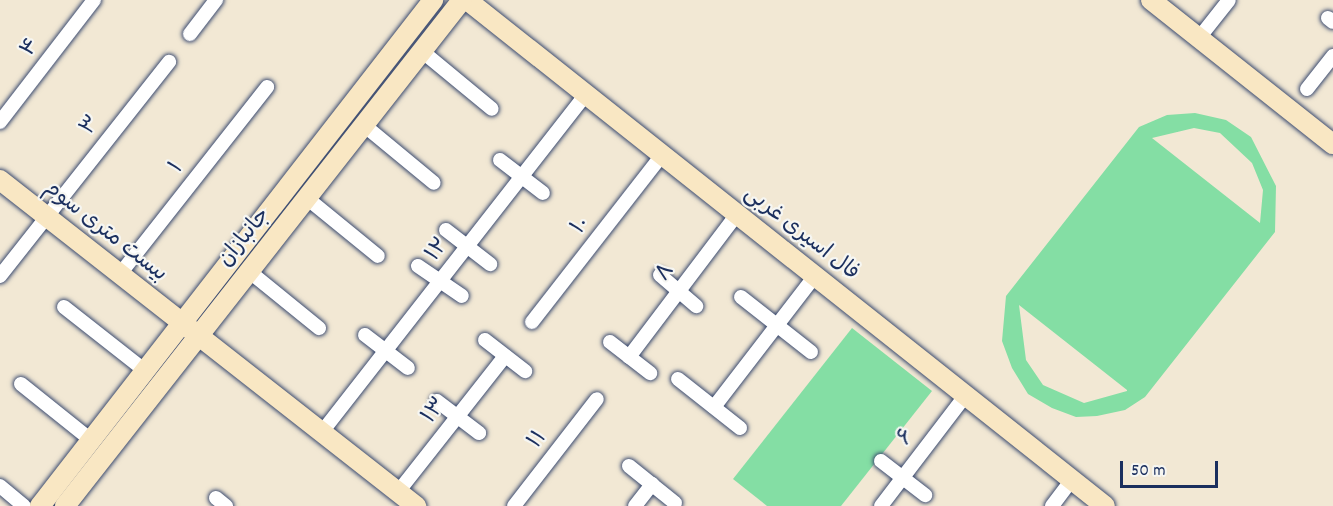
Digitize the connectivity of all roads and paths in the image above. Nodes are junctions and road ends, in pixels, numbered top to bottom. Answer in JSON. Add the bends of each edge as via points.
{"nodes":[{"id":1,"x":94,"y":0,"type":"edge"},
{"id":2,"x":216,"y":0,"type":"edge"},
{"id":3,"x":433,"y":0,"type":"edge"},
{"id":4,"x":462,"y":0,"type":"edge"},
{"id":5,"x":467,"y":0,"type":"edge"},
{"id":6,"x":1151,"y":0,"type":"edge"},
{"id":7,"x":1229,"y":0,"type":"edge"},
{"id":8,"x":190,"y":34,"type":"dead end"},
{"id":9,"x":1199,"y":38,"type":"junction"},
{"id":10,"x":423,"y":52,"type":"junction"},
{"id":11,"x":1333,"y":56,"type":"edge"},
{"id":12,"x":169,"y":62,"type":"dead end"},
{"id":13,"x":267,"y":87,"type":"dead end"},
{"id":14,"x":1307,"y":89,"type":"dead end"},
{"id":15,"x":586,"y":94,"type":"junction"},
{"id":16,"x":492,"y":109,"type":"dead end"},
{"id":17,"x":0,"y":122,"type":"edge"},
{"id":18,"x":364,"y":126,"type":"junction"},
{"id":19,"x":1333,"y":144,"type":"edge"},
{"id":20,"x":663,"y":155,"type":"junction"},
{"id":21,"x":500,"y":160,"type":"dead end"},
{"id":22,"x":521,"y":177,"type":"junction"},
{"id":23,"x":0,"y":180,"type":"edge"},
{"id":24,"x":434,"y":183,"type":"dead end"},
{"id":25,"x":543,"y":193,"type":"dead end"},
{"id":26,"x":308,"y":199,"type":"junction"},
{"id":27,"x":737,"y":214,"type":"junction"},
{"id":28,"x":47,"y":216,"type":"junction"},
{"id":29,"x":446,"y":230,"type":"dead end"},
{"id":30,"x":467,"y":247,"type":"junction"},
{"id":31,"x":378,"y":256,"type":"dead end"},
{"id":32,"x":490,"y":264,"type":"dead end"},
{"id":33,"x":418,"y":266,"type":"dead end"},
{"id":34,"x":250,"y":272,"type":"junction"},
{"id":35,"x":120,"y":274,"type":"junction"},
{"id":36,"x":660,"y":275,"type":"dead end"},
{"id":37,"x":0,"y":276,"type":"edge"},
{"id":38,"x":815,"y":276,"type":"junction"},
{"id":39,"x":440,"y":281,"type":"junction"},
{"id":40,"x":679,"y":291,"type":"junction"},
{"id":41,"x":462,"y":296,"type":"dead end"},
{"id":42,"x":741,"y":297,"type":"dead end"},
{"id":43,"x":696,"y":306,"type":"dead end"},
{"id":44,"x":64,"y":307,"type":"dead end"},
{"id":45,"x":181,"y":322,"type":"junction"},
{"id":46,"x":532,"y":322,"type":"dead end"},
{"id":47,"x":777,"y":325,"type":"junction"},
{"id":48,"x":319,"y":328,"type":"dead end"},
{"id":49,"x":199,"y":334,"type":"junction"},
{"id":50,"x":365,"y":335,"type":"dead end"},
{"id":51,"x":485,"y":340,"type":"dead end"},
{"id":52,"x":610,"y":342,"type":"dead end"},
{"id":53,"x":386,"y":351,"type":"junction"},
{"id":54,"x":811,"y":352,"type":"dead end"},
{"id":55,"x":505,"y":356,"type":"junction"},
{"id":56,"x":629,"y":357,"type":"junction"},
{"id":57,"x":408,"y":368,"type":"dead end"},
{"id":58,"x":144,"y":370,"type":"junction"},
{"id":59,"x":525,"y":371,"type":"dead end"},
{"id":60,"x":650,"y":373,"type":"dead end"},
{"id":61,"x":678,"y":379,"type":"dead end"},
{"id":62,"x":21,"y":384,"type":"dead end"},
{"id":63,"x":966,"y":395,"type":"junction"},
{"id":64,"x":597,"y":399,"type":"dead end"},
{"id":65,"x":437,"y":401,"type":"dead end"},
{"id":66,"x":714,"y":407,"type":"junction"},
{"id":67,"x":458,"y":417,"type":"junction"},
{"id":68,"x":740,"y":428,"type":"dead end"},
{"id":69,"x":322,"y":432,"type":"junction"},
{"id":70,"x":479,"y":433,"type":"dead end"},
{"id":71,"x":91,"y":440,"type":"junction"},
{"id":72,"x":881,"y":461,"type":"dead end"},
{"id":73,"x":629,"y":466,"type":"dead end"},
{"id":74,"x":902,"y":478,"type":"junction"},
{"id":75,"x":1072,"y":479,"type":"junction"},
{"id":76,"x":652,"y":484,"type":"junction"},
{"id":77,"x":0,"y":486,"type":"edge"},
{"id":78,"x":398,"y":492,"type":"junction"},
{"id":79,"x":925,"y":495,"type":"dead end"},
{"id":80,"x":675,"y":503,"type":"dead end"},
{"id":81,"x":24,"y":506,"type":"edge"},
{"id":82,"x":40,"y":506,"type":"edge"},
{"id":83,"x":65,"y":506,"type":"edge"},
{"id":84,"x":416,"y":506,"type":"edge"},
{"id":85,"x":514,"y":506,"type":"edge"},
{"id":86,"x":634,"y":506,"type":"edge"},
{"id":87,"x":881,"y":506,"type":"edge"},
{"id":88,"x":1052,"y":506,"type":"edge"},
{"id":89,"x":1106,"y":506,"type":"edge"}],
"edges":[{"from":1,"to":17,"type":"street","name":"۴"},
{"from":2,"to":8,"type":"street"},
{"from":3,"to":45,"type":"street","name":"جانبازان"},
{"from":4,"to":10,"type":"street","name":"جانبازان"},
{"from":5,"to":15,"type":"street","name":"فال اسیری غربی"},
{"from":6,"to":9,"type":"street"},
{"from":7,"to":9,"type":"street"},
{"from":9,"to":19,"type":"street"},
{"from":10,"to":16,"type":"street"},
{"from":10,"to":18,"type":"street","name":"جانبازان"},
{"from":11,"to":14,"type":"street"},
{"from":12,"to":28,"type":"street","name":"۳"},
{"from":13,"to":35,"type":"street","name":"۱"},
{"from":15,"to":20,"type":"street","name":"فال اسیری غربی"},
{"from":15,"to":22,"type":"street","name":"۱۲"},
{"from":18,"to":24,"type":"street"},
{"from":18,"to":26,"type":"street","name":"جانبازان"},
{"from":20,"to":27,"type":"street","name":"فال اسیری غربی"},
{"from":20,"to":46,"type":"street","name":"۱۰"},
{"from":21,"to":22,"type":"street"},
{"from":22,"to":25,"type":"street"},
{"from":22,"to":30,"type":"street","name":"۱۲"},
{"from":23,"to":28,"type":"street","name":"بیست متری سوم"},
{"from":26,"to":31,"type":"street"},
{"from":26,"to":34,"type":"street","name":"جانبازان"},
{"from":27,"to":38,"type":"street","name":"فال اسیری غربی"},
{"from":27,"to":40,"type":"street","name":"۸"},
{"from":28,"to":35,"type":"street","name":"بیست متری سوم"},
{"from":28,"to":37,"type":"street","name":"۳"},
{"from":29,"to":30,"type":"street"},
{"from":30,"to":32,"type":"street"},
{"from":30,"to":39,"type":"street","name":"۱۲"},
{"from":33,"to":39,"type":"street"},
{"from":34,"to":48,"type":"street"},
{"from":34,"to":49,"type":"street","name":"جانبازان"},
{"from":35,"to":45,"type":"street","name":"بیست متری سوم"},
{"from":36,"to":40,"type":"street"},
{"from":38,"to":47,"type":"street"},
{"from":38,"to":63,"type":"street","name":"فال اسیری غربی"},
{"from":39,"to":41,"type":"street"},
{"from":39,"to":53,"type":"street","name":"۱۲"},
{"from":40,"to":43,"type":"street"},
{"from":40,"to":56,"type":"street","name":"۸"},
{"from":42,"to":47,"type":"street"},
{"from":44,"to":58,"type":"street"},
{"from":45,"to":49,"type":"street","name":"بیست متری سوم"},
{"from":45,"to":58,"type":"street","name":"جانبازان"},
{"from":47,"to":54,"type":"street"},
{"from":47,"to":66,"type":"street"},
{"from":49,"to":69,"type":"street","name":"بیست متری سوم"},
{"from":49,"to":83,"type":"street","name":"جانبازان"},
{"from":50,"to":53,"type":"street"},
{"from":51,"to":55,"type":"street"},
{"from":52,"to":56,"type":"street"},
{"from":53,"to":57,"type":"street"},
{"from":53,"to":69,"type":"street","name":"۱۲"},
{"from":55,"to":59,"type":"street"},
{"from":55,"to":67,"type":"street","name":"۱۳"},
{"from":56,"to":60,"type":"street"},
{"from":58,"to":71,"type":"street","name":"جانبازان"},
{"from":61,"to":66,"type":"street"},
{"from":62,"to":71,"type":"street"},
{"from":63,"to":74,"type":"street","name":"۶"},
{"from":63,"to":75,"type":"street","name":"فال اسیری غربی"},
{"from":64,"to":85,"type":"street","name":"۱۱"},
{"from":65,"to":67,"type":"street"},
{"from":66,"to":68,"type":"street"},
{"from":67,"to":70,"type":"street"},
{"from":67,"to":78,"type":"street","name":"۱۳"},
{"from":69,"to":78,"type":"street","name":"بیست متری سوم"},
{"from":71,"to":82,"type":"street","name":"جانبازان"},
{"from":72,"to":74,"type":"street"},
{"from":73,"to":76,"type":"street"},
{"from":74,"to":79,"type":"street"},
{"from":74,"to":87,"type":"street","name":"۶"},
{"from":75,"to":88,"type":"street"},
{"from":75,"to":89,"type":"street","name":"فال اسیری غربی"},
{"from":76,"to":80,"type":"street"},
{"from":76,"to":86,"type":"street"},
{"from":77,"to":81,"type":"street"},
{"from":78,"to":84,"type":"street","name":"بیست متری سوم"}]}
